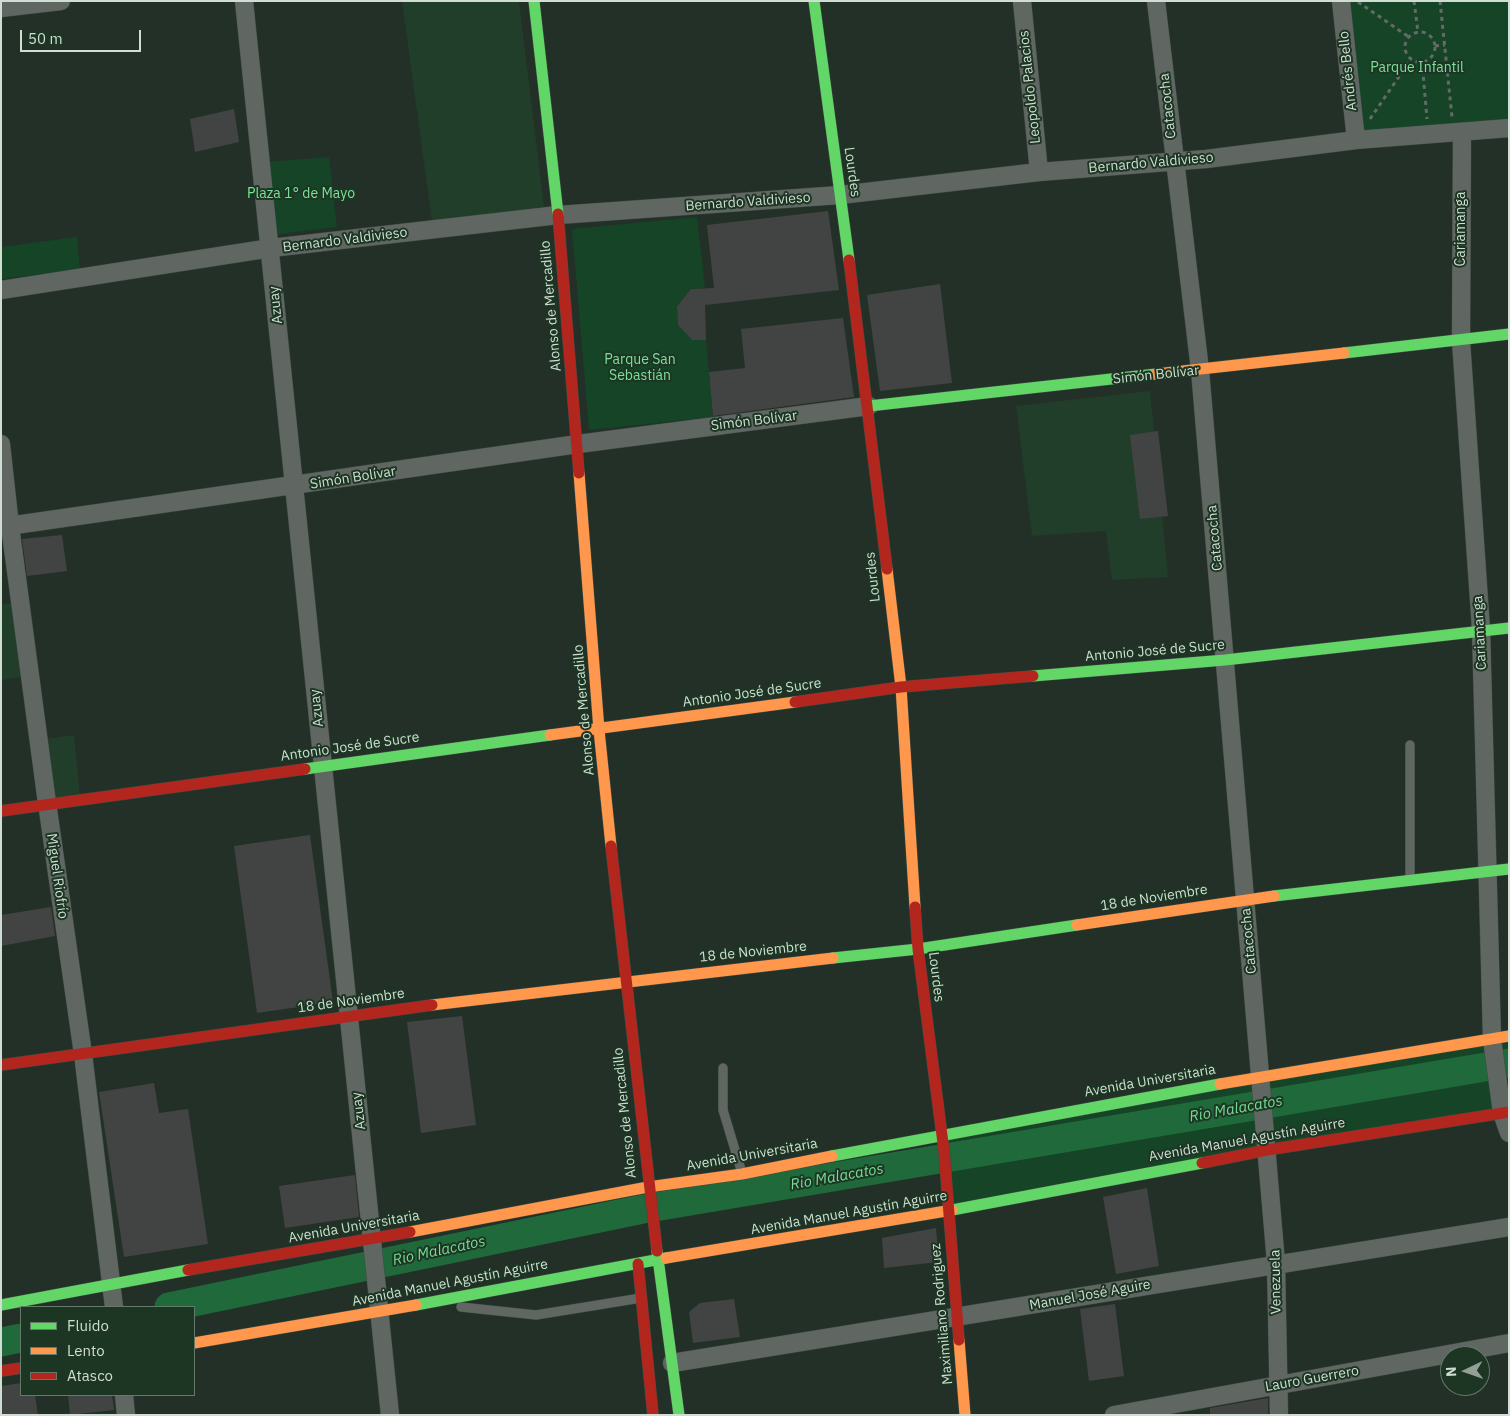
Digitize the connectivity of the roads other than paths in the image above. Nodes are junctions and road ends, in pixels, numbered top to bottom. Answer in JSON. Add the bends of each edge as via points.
{"nodes":[{"id":1,"x":61,"y":1,"type":"edge"},
{"id":2,"x":244,"y":1,"type":"edge"},
{"id":3,"x":534,"y":1,"type":"edge"},
{"id":4,"x":814,"y":1,"type":"edge"},
{"id":5,"x":1022,"y":1,"type":"edge"},
{"id":6,"x":1156,"y":1,"type":"edge"},
{"id":7,"x":1341,"y":1,"type":"edge"},
{"id":8,"x":1,"y":8,"type":"edge"},
{"id":9,"x":1505,"y":130,"type":"edge"},
{"id":10,"x":1458,"y":132,"type":"junction"},
{"id":11,"x":1356,"y":140,"type":"junction"},
{"id":12,"x":1176,"y":162,"type":"junction"},
{"id":13,"x":1039,"y":172,"type":"junction"},
{"id":14,"x":840,"y":195,"type":"junction"},
{"id":15,"x":558,"y":215,"type":"junction"},
{"id":16,"x":271,"y":248,"type":"junction"},
{"id":17,"x":1,"y":290,"type":"edge"},
{"id":18,"x":1509,"y":334,"type":"edge"},
{"id":19,"x":1461,"y":341,"type":"junction"},
{"id":20,"x":1200,"y":370,"type":"junction"},
{"id":21,"x":869,"y":406,"type":"junction"},
{"id":22,"x":1,"y":444,"type":"edge"},
{"id":23,"x":578,"y":444,"type":"junction"},
{"id":24,"x":294,"y":487,"type":"junction"},
{"id":25,"x":6,"y":527,"type":"edge"},
{"id":26,"x":1509,"y":628,"type":"edge"},
{"id":27,"x":1481,"y":629,"type":"junction"},
{"id":28,"x":1225,"y":660,"type":"junction"},
{"id":29,"x":901,"y":687,"type":"junction"},
{"id":30,"x":599,"y":730,"type":"junction"},
{"id":31,"x":1410,"y":745,"type":"dead end"},
{"id":32,"x":323,"y":766,"type":"junction"},
{"id":33,"x":47,"y":803,"type":"junction"},
{"id":34,"x":1,"y":811,"type":"edge"},
{"id":35,"x":1509,"y":868,"type":"edge"},
{"id":36,"x":1488,"y":871,"type":"junction"},
{"id":37,"x":1410,"y":880,"type":"junction"},
{"id":38,"x":1245,"y":899,"type":"junction"},
{"id":39,"x":918,"y":949,"type":"junction"},
{"id":40,"x":626,"y":981,"type":"junction"},
{"id":41,"x":348,"y":1016,"type":"junction"},
{"id":42,"x":1498,"y":1043,"type":"edge"},
{"id":43,"x":83,"y":1054,"type":"junction"},
{"id":44,"x":1,"y":1066,"type":"edge"},
{"id":45,"x":723,"y":1068,"type":"dead end"},
{"id":46,"x":1263,"y":1085,"type":"junction"},
{"id":47,"x":1504,"y":1109,"type":"edge"},
{"id":48,"x":1509,"y":1133,"type":"edge"},
{"id":49,"x":941,"y":1134,"type":"junction"},
{"id":50,"x":1267,"y":1144,"type":"junction"},
{"id":51,"x":742,"y":1174,"type":"junction"},
{"id":52,"x":648,"y":1187,"type":"junction"},
{"id":53,"x":947,"y":1192,"type":"joint"},
{"id":54,"x":949,"y":1211,"type":"junction"},
{"id":55,"x":1509,"y":1227,"type":"edge"},
{"id":56,"x":374,"y":1246,"type":"junction"},
{"id":57,"x":658,"y":1256,"type":"junction"},
{"id":58,"x":1276,"y":1263,"type":"junction"},
{"id":59,"x":638,"y":1264,"type":"junction"},
{"id":60,"x":113,"y":1296,"type":"edge"},
{"id":61,"x":642,"y":1298,"type":"junction"},
{"id":62,"x":428,"y":1303,"type":"junction"},
{"id":63,"x":1,"y":1305,"type":"edge"},
{"id":64,"x":379,"y":1307,"type":"junction"},
{"id":65,"x":958,"y":1317,"type":"junction"},
{"id":66,"x":667,"y":1329,"type":"junction"},
{"id":67,"x":645,"y":1333,"type":"junction"},
{"id":68,"x":195,"y":1343,"type":"edge"},
{"id":69,"x":1509,"y":1343,"type":"edge"},
{"id":70,"x":672,"y":1363,"type":"junction"},
{"id":71,"x":20,"y":1368,"type":"edge"},
{"id":72,"x":1,"y":1371,"type":"edge"},
{"id":73,"x":1277,"y":1385,"type":"junction"},
{"id":74,"x":124,"y":1396,"type":"edge"},
{"id":75,"x":126,"y":1415,"type":"edge"},
{"id":76,"x":390,"y":1415,"type":"edge"},
{"id":77,"x":653,"y":1415,"type":"edge"},
{"id":78,"x":679,"y":1415,"type":"edge"},
{"id":79,"x":965,"y":1415,"type":"edge"},
{"id":80,"x":1114,"y":1415,"type":"edge"},
{"id":81,"x":1279,"y":1415,"type":"edge"}],
"edges":[{"from":1,"to":8,"type":"street"},
{"from":2,"to":16,"type":"street","name":"Azuay"},
{"from":3,"to":15,"type":"street","name":"Alonso de Mercadillo"},
{"from":4,"to":14,"type":"street","name":"Lourdes"},
{"from":5,"to":13,"type":"street","name":"Leopoldo Palacios"},
{"from":6,"to":12,"type":"street","name":"Catacocha"},
{"from":7,"to":11,"type":"street","name":"Andrés Bello"},
{"from":9,"to":10,"type":"street","name":"Bernardo Valdivieso"},
{"from":10,"to":11,"type":"street","name":"Bernardo Valdivieso"},
{"from":10,"to":19,"type":"street","name":"Cariamanga"},
{"from":11,"to":12,"type":"street","name":"Bernardo Valdivieso"},
{"from":12,"to":13,"type":"street","name":"Bernardo Valdivieso"},
{"from":12,"to":20,"type":"street","name":"Catacocha"},
{"from":13,"to":14,"type":"street","name":"Bernardo Valdivieso"},
{"from":14,"to":15,"type":"street","name":"Bernardo Valdivieso"},
{"from":14,"to":21,"type":"street","name":"Lourdes"},
{"from":15,"to":16,"type":"street","name":"Bernardo Valdivieso"},
{"from":15,"to":23,"type":"street","name":"Alonso de Mercadillo"},
{"from":16,"to":17,"type":"street","name":"Bernardo Valdivieso"},
{"from":16,"to":24,"type":"street","name":"Azuay"},
{"from":18,"to":19,"type":"street","name":"Simón Bolívar"},
{"from":19,"to":20,"type":"street","name":"Simón Bolívar"},
{"from":19,"to":27,"type":"street","name":"Cariamanga"},
{"from":20,"to":21,"type":"street","name":"Simón Bolívar"},
{"from":20,"to":28,"type":"street","name":"Catacocha"},
{"from":21,"to":23,"type":"street","name":"Simón Bolívar"},
{"from":21,"to":29,"type":"street","name":"Lourdes"},
{"from":22,"to":25,"type":"street","name":"Miguel Riofrío"},
{"from":23,"to":24,"type":"street","name":"Simón Bolívar"},
{"from":23,"to":30,"type":"street","name":"Alonso de Mercadillo"},
{"from":24,"to":25,"type":"street","name":"Simón Bolívar"},
{"from":24,"to":32,"type":"street","name":"Azuay"},
{"from":25,"to":33,"type":"street","name":"Miguel Riofrío"},
{"from":26,"to":27,"type":"street","name":"Antonio José de Sucre"},
{"from":27,"to":28,"type":"street","name":"Antonio José de Sucre"},
{"from":27,"to":36,"type":"street","name":"Cariamanga"},
{"from":28,"to":29,"type":"street","name":"Antonio José de Sucre"},
{"from":28,"to":38,"type":"street","name":"Catacocha"},
{"from":29,"to":30,"type":"street","name":"Antonio José de Sucre"},
{"from":29,"to":39,"type":"street","name":"Lourdes"},
{"from":30,"to":32,"type":"street","name":"Antonio José de Sucre"},
{"from":30,"to":40,"type":"street","name":"Alonso de Mercadillo"},
{"from":31,"to":37,"type":"lane"},
{"from":32,"to":33,"type":"street","name":"Antonio José de Sucre"},
{"from":32,"to":41,"type":"street","name":"Azuay"},
{"from":33,"to":34,"type":"street","name":"Antonio José de Sucre"},
{"from":33,"to":43,"type":"street","name":"Miguel Riofrío"},
{"from":35,"to":36,"type":"street","name":"18 de Noviembre"},
{"from":36,"to":37,"type":"street","name":"18 de Noviembre"},
{"from":36,"to":42,"type":"street","name":"Cariamanga"},
{"from":37,"to":38,"type":"street","name":"18 de Noviembre"},
{"from":38,"to":39,"type":"street","name":"18 de Noviembre"},
{"from":38,"to":46,"type":"street","name":"Catacocha"},
{"from":39,"to":40,"type":"street","name":"18 de Noviembre"},
{"from":39,"to":49,"type":"street","name":"Lourdes"},
{"from":40,"to":41,"type":"street","name":"18 de Noviembre"},
{"from":40,"to":52,"type":"street","name":"Alonso de Mercadillo"},
{"from":41,"to":43,"type":"street","name":"18 de Noviembre"},
{"from":41,"to":56,"type":"street","name":"Azuay"},
{"from":42,"to":46,"type":"street","name":"Avenida Universitaria"},
{"from":42,"to":47,"type":"street","name":"Cariamanga"},
{"from":43,"to":44,"type":"street","name":"18 de Noviembre"},
{"from":43,"to":60,"type":"street","name":"Miguel Riofrío"},
{"from":45,"to":51,"type":"lane","via":[[723,1110]]},
{"from":46,"to":49,"type":"street","name":"Avenida Universitaria"},
{"from":46,"to":50,"type":"street","name":"Catacocha"},
{"from":47,"to":48,"type":"street","name":"Cariamanga"},
{"from":47,"to":50,"type":"street","name":"Avenida Manuel Agustín Aguirre"},
{"from":49,"to":51,"type":"street","name":"Avenida Universitaria"},
{"from":49,"to":53,"type":"street","name":"Lourdes"},
{"from":50,"to":54,"type":"street","name":"Avenida Manuel Agustín Aguirre"},
{"from":50,"to":58,"type":"street","name":"Venezuela"},
{"from":51,"to":52,"type":"street","name":"Avenida Universitaria"},
{"from":52,"to":56,"type":"street","name":"Avenida Universitaria"},
{"from":52,"to":57,"type":"street","name":"Alonso de Mercadillo"},
{"from":53,"to":54,"type":"street","name":"Maximiliano Rodriguez"},
{"from":54,"to":57,"type":"street","name":"Avenida Manuel Agustín Aguirre"},
{"from":54,"to":65,"type":"street","name":"Maximiliano Rodriguez"},
{"from":55,"to":58,"type":"street","name":"Manuel José Aguire"},
{"from":56,"to":60,"type":"street","name":"Avenida Universitaria"},
{"from":56,"to":64,"type":"street","name":"Azuay"},
{"from":57,"to":59,"type":"street","name":"Avenida Manuel Agustín Aguirre"},
{"from":57,"to":66,"type":"street","name":"Alonso de Mercadillo"},
{"from":58,"to":65,"type":"street","name":"Manuel José Aguire"},
{"from":58,"to":73,"type":"street","name":"Venezuela"},
{"from":59,"to":61,"type":"street"},
{"from":59,"to":62,"type":"street","name":"Avenida Manuel Agustín Aguirre"},
{"from":60,"to":63,"type":"street","name":"Avenida Universitaria"},
{"from":61,"to":62,"type":"lane","via":[[536,1315]]},
{"from":61,"to":67,"type":"street"},
{"from":62,"to":64,"type":"street","name":"Avenida Manuel Agustín Aguirre"},
{"from":64,"to":68,"type":"street","name":"Avenida Manuel Agustín Aguirre"},
{"from":64,"to":76,"type":"street","name":"Azuay"},
{"from":65,"to":70,"type":"street","name":"Manuel José Aguire"},
{"from":65,"to":79,"type":"street","name":"Maximiliano Rodriguez"},
{"from":66,"to":67,"type":"street"},
{"from":66,"to":70,"type":"street","name":"Alonso de Mercadillo"},
{"from":67,"to":77,"type":"street"},
{"from":69,"to":73,"type":"street","name":"Lauro Guerrero"},
{"from":70,"to":78,"type":"street","name":"Alonso de Mercadillo"},
{"from":71,"to":72,"type":"street"},
{"from":73,"to":80,"type":"street","name":"Lauro Guerrero"},
{"from":73,"to":81,"type":"street","name":"Venezuela"},
{"from":74,"to":75,"type":"street"}]}
